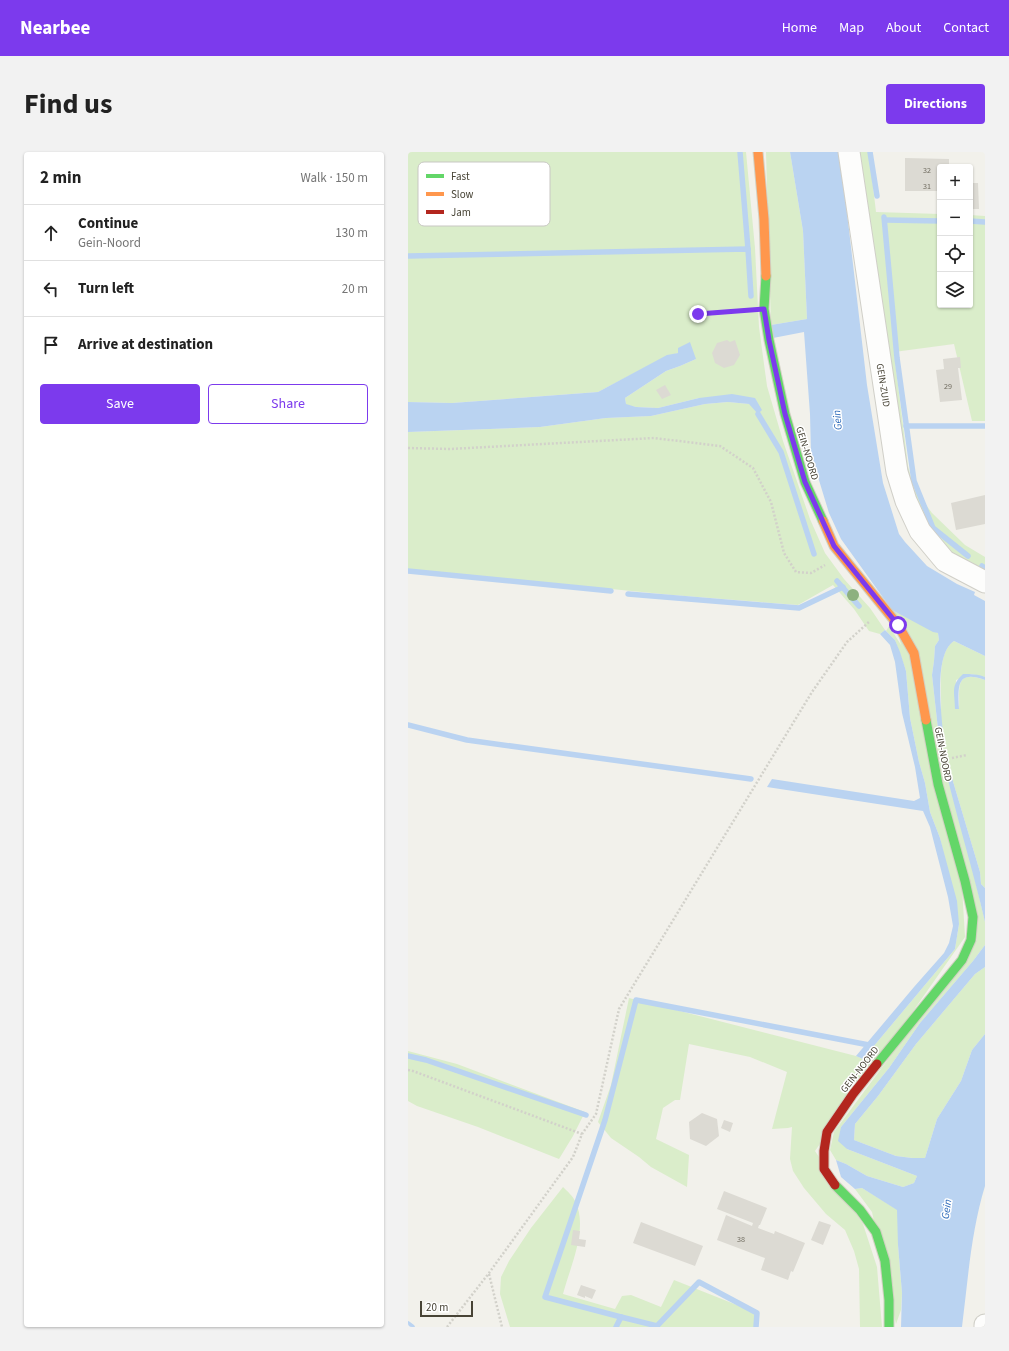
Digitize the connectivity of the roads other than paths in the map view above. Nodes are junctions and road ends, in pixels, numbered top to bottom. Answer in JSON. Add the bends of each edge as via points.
{"nodes":[{"id":1,"x":758,"y":152,"type":"edge"},
{"id":2,"x":849,"y":152,"type":"edge"},
{"id":3,"x":985,"y":582,"type":"edge"},
{"id":4,"x":889,"y":1327,"type":"edge"}],
"edges":[{"from":1,"to":4,"type":"street","name":"GEIN-NOORD","via":[[766,269],[764,309],[785,414],[805,482],[834,546],[898,625],[914,653],[938,784],[973,917],[971,940],[962,960],[853,1094],[827,1132],[824,1169],[836,1187],[860,1210],[876,1232],[885,1261]]},
{"from":2,"to":3,"type":"street","name":"GEIN-ZUID","via":[[897,472],[920,531],[945,561]]}]}
